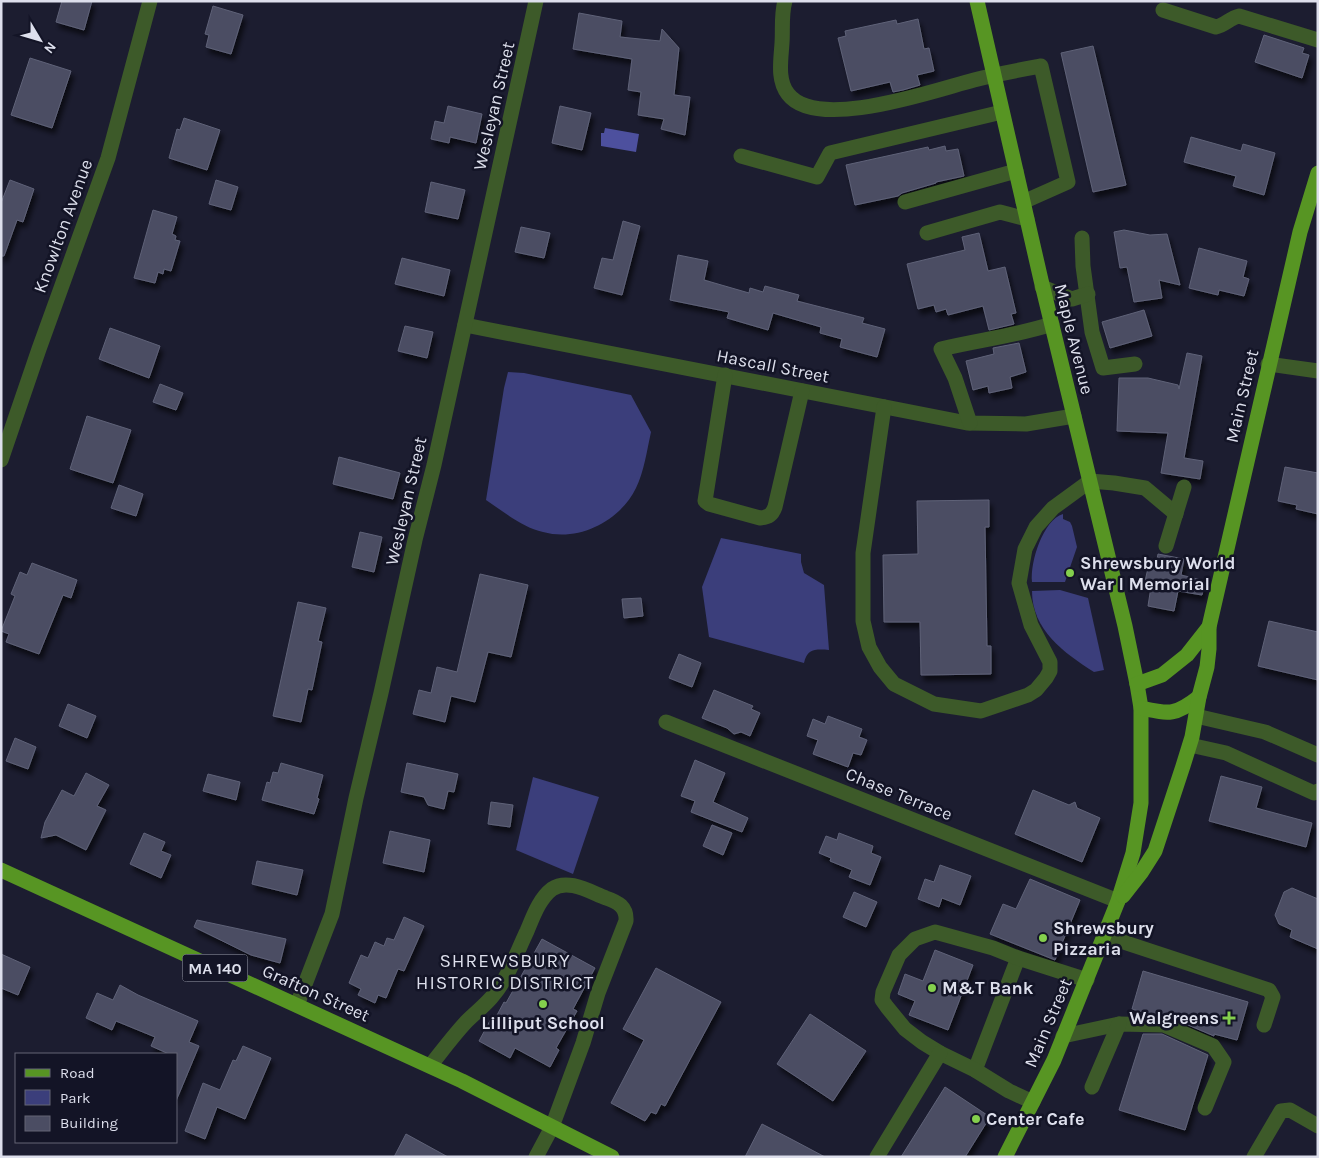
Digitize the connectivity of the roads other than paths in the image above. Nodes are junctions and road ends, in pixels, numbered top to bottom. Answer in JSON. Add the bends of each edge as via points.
{"nodes":[{"id":1,"x":150,"y":1,"type":"edge"},
{"id":2,"x":536,"y":1,"type":"edge"},
{"id":3,"x":785,"y":1,"type":"edge"},
{"id":4,"x":977,"y":1,"type":"edge"},
{"id":5,"x":1164,"y":10,"type":"dead end"},
{"id":6,"x":1318,"y":40,"type":"edge"},
{"id":7,"x":994,"y":75,"type":"junction"},
{"id":8,"x":1002,"y":112,"type":"junction"},
{"id":9,"x":741,"y":156,"type":"dead end"},
{"id":10,"x":1016,"y":171,"type":"junction"},
{"id":11,"x":1318,"y":174,"type":"edge"},
{"id":12,"x":905,"y":202,"type":"dead end"},
{"id":13,"x":1023,"y":202,"type":"junction"},
{"id":14,"x":1027,"y":219,"type":"junction"},
{"id":15,"x":927,"y":233,"type":"dead end"},
{"id":16,"x":1082,"y":238,"type":"dead end"},
{"id":17,"x":1042,"y":287,"type":"junction"},
{"id":18,"x":1088,"y":294,"type":"junction"},
{"id":19,"x":1052,"y":324,"type":"junction"},
{"id":20,"x":465,"y":325,"type":"junction"},
{"id":21,"x":1135,"y":364,"type":"dead end"},
{"id":22,"x":1268,"y":364,"type":"junction"},
{"id":23,"x":1318,"y":371,"type":"edge"},
{"id":24,"x":725,"y":375,"type":"junction"},
{"id":25,"x":802,"y":391,"type":"junction"},
{"id":26,"x":884,"y":407,"type":"junction"},
{"id":27,"x":1074,"y":416,"type":"junction"},
{"id":28,"x":970,"y":423,"type":"junction"},
{"id":29,"x":1,"y":460,"type":"edge"},
{"id":30,"x":1090,"y":482,"type":"junction"},
{"id":31,"x":1184,"y":487,"type":"dead end"},
{"id":32,"x":1176,"y":514,"type":"junction"},
{"id":33,"x":1166,"y":546,"type":"dead end"},
{"id":34,"x":1209,"y":627,"type":"junction"},
{"id":35,"x":1138,"y":684,"type":"junction"},
{"id":36,"x":1199,"y":697,"type":"junction"},
{"id":37,"x":1140,"y":708,"type":"junction"},
{"id":38,"x":1196,"y":716,"type":"junction"},
{"id":39,"x":666,"y":722,"type":"dead end"},
{"id":40,"x":1190,"y":745,"type":"junction"},
{"id":41,"x":1318,"y":755,"type":"edge"},
{"id":42,"x":1318,"y":791,"type":"edge"},
{"id":43,"x":1,"y":870,"type":"edge"},
{"id":44,"x":1118,"y":901,"type":"junction"},
{"id":45,"x":1105,"y":936,"type":"junction"},
{"id":46,"x":1018,"y":958,"type":"junction"},
{"id":47,"x":1087,"y":980,"type":"junction"},
{"id":48,"x":297,"y":1005,"type":"junction"},
{"id":49,"x":1119,"y":1024,"type":"junction"},
{"id":50,"x":1264,"y":1025,"type":"dead end"},
{"id":51,"x":1064,"y":1036,"type":"junction"},
{"id":52,"x":940,"y":1053,"type":"junction"},
{"id":53,"x":430,"y":1066,"type":"junction"},
{"id":54,"x":975,"y":1070,"type":"junction"},
{"id":55,"x":1092,"y":1087,"type":"dead end"},
{"id":56,"x":1033,"y":1102,"type":"junction"},
{"id":57,"x":1205,"y":1108,"type":"dead end"},
{"id":58,"x":1318,"y":1126,"type":"edge"},
{"id":59,"x":552,"y":1127,"type":"junction"},
{"id":60,"x":536,"y":1157,"type":"edge"},
{"id":61,"x":612,"y":1157,"type":"edge"},
{"id":62,"x":877,"y":1157,"type":"edge"},
{"id":63,"x":1005,"y":1157,"type":"edge"},
{"id":64,"x":1254,"y":1157,"type":"edge"}],
"edges":[{"from":1,"to":29,"type":"street","name":"Knowlton Avenue","via":[[108,158]]},
{"from":2,"to":20,"type":"street","name":"Wesleyan Street"},
{"from":3,"to":7,"type":"street","via":[[780,76],[789,96],[810,108],[843,110],[872,106]]},
{"from":4,"to":7,"type":"main road","name":"Maple Avenue"},
{"from":5,"to":6,"type":"street","via":[[1216,27],[1239,16]]},
{"from":7,"to":8,"type":"main road","name":"Maple Avenue"},
{"from":7,"to":13,"type":"street","via":[[1041,66],[1044,75],[1068,182]]},
{"from":8,"to":9,"type":"street","via":[[830,154],[817,177]]},
{"from":8,"to":10,"type":"main road","name":"Maple Avenue"},
{"from":10,"to":12,"type":"street"},
{"from":10,"to":13,"type":"main road","name":"Maple Avenue"},
{"from":11,"to":22,"type":"main road","name":"Main Street","via":[[1300,232]]},
{"from":13,"to":14,"type":"main road","name":"Maple Avenue"},
{"from":14,"to":15,"type":"street","via":[[1000,212]]},
{"from":14,"to":17,"type":"main road","name":"Maple Avenue"},
{"from":16,"to":18,"type":"street"},
{"from":17,"to":18,"type":"street","via":[[1072,299]]},
{"from":17,"to":19,"type":"main road","name":"Maple Avenue"},
{"from":18,"to":21,"type":"street","via":[[1092,332],[1103,368]]},
{"from":19,"to":27,"type":"main road","name":"Maple Avenue"},
{"from":19,"to":28,"type":"street","via":[[1022,334],[941,349]]},
{"from":20,"to":24,"type":"street","name":"Hascall Street"},
{"from":20,"to":48,"type":"street","name":"Wesleyan Street","via":[[352,813],[332,914]]},
{"from":22,"to":23,"type":"street"},
{"from":22,"to":34,"type":"main road","name":"Main Street"},
{"from":24,"to":25,"type":"street","name":"Hascall Street"},
{"from":24,"to":25,"type":"street","via":[[705,501],[760,518],[768,517],[775,507]]},
{"from":25,"to":26,"type":"street","name":"Hascall Street"},
{"from":26,"to":28,"type":"street","name":"Hascall Street"},
{"from":26,"to":30,"type":"street","via":[[863,553],[863,621],[869,647],[894,684],[934,704],[981,711],[1028,695],[1046,678],[1050,662],[1031,625],[1019,583],[1025,549],[1036,527],[1052,508]]},
{"from":27,"to":28,"type":"street","name":"Hascall Street","via":[[1026,424]]},
{"from":27,"to":30,"type":"main road","name":"Maple Avenue"},
{"from":30,"to":32,"type":"street","via":[[1145,488]]},
{"from":30,"to":35,"type":"main road","name":"Maple Avenue"},
{"from":31,"to":32,"type":"street"},
{"from":32,"to":33,"type":"street"},
{"from":34,"to":35,"type":"main road","name":"Main Street","via":[[1187,655],[1162,675]]},
{"from":34,"to":36,"type":"main road","name":"Main Street","via":[[1207,667]]},
{"from":35,"to":37,"type":"main road","name":"Main Street"},
{"from":36,"to":37,"type":"main road","via":[[1185,708],[1166,714]]},
{"from":36,"to":38,"type":"main road","name":"Main Street"},
{"from":37,"to":44,"type":"main road","name":"Main Street","via":[[1141,803],[1132,853]]},
{"from":38,"to":40,"type":"main road","name":"Main Street"},
{"from":38,"to":41,"type":"street","via":[[1265,732]]},
{"from":39,"to":44,"type":"street","name":"Chase Terrace"},
{"from":40,"to":42,"type":"street","via":[[1226,753],[1314,793]]},
{"from":40,"to":44,"type":"main road","name":"Main Street","via":[[1155,851]]},
{"from":43,"to":48,"type":"main road","name":"Grafton Street","number":"MA 140"},
{"from":44,"to":45,"type":"main road","name":"Main Street"},
{"from":45,"to":47,"type":"main road","name":"Main Street"},
{"from":45,"to":50,"type":"street","via":[[1269,990],[1273,997]]},
{"from":46,"to":47,"type":"street"},
{"from":46,"to":52,"type":"street","via":[[935,932],[915,939],[900,955],[882,1000],[905,1029]]},
{"from":46,"to":54,"type":"street"},
{"from":47,"to":51,"type":"main road","name":"Main Street"},
{"from":48,"to":53,"type":"main road","name":"Grafton Street","number":"MA 140"},
{"from":49,"to":51,"type":"street"},
{"from":49,"to":55,"type":"street"},
{"from":49,"to":57,"type":"street","via":[[1164,1025],[1213,1046],[1224,1062]]},
{"from":51,"to":56,"type":"main road","name":"Main Street"},
{"from":52,"to":54,"type":"street"},
{"from":52,"to":62,"type":"street"},
{"from":53,"to":59,"type":"main road","name":"Grafton Street","number":"MA 140"},
{"from":53,"to":59,"type":"street","via":[[500,985],[545,896],[553,889],[572,885],[617,902],[627,914],[626,921]]},
{"from":54,"to":56,"type":"street"},
{"from":56,"to":63,"type":"main road","name":"Main Street"},
{"from":58,"to":64,"type":"street","via":[[1290,1110],[1281,1111]]},
{"from":59,"to":60,"type":"street"},
{"from":59,"to":61,"type":"main road","name":"Grafton Street","number":"MA 140"}]}
